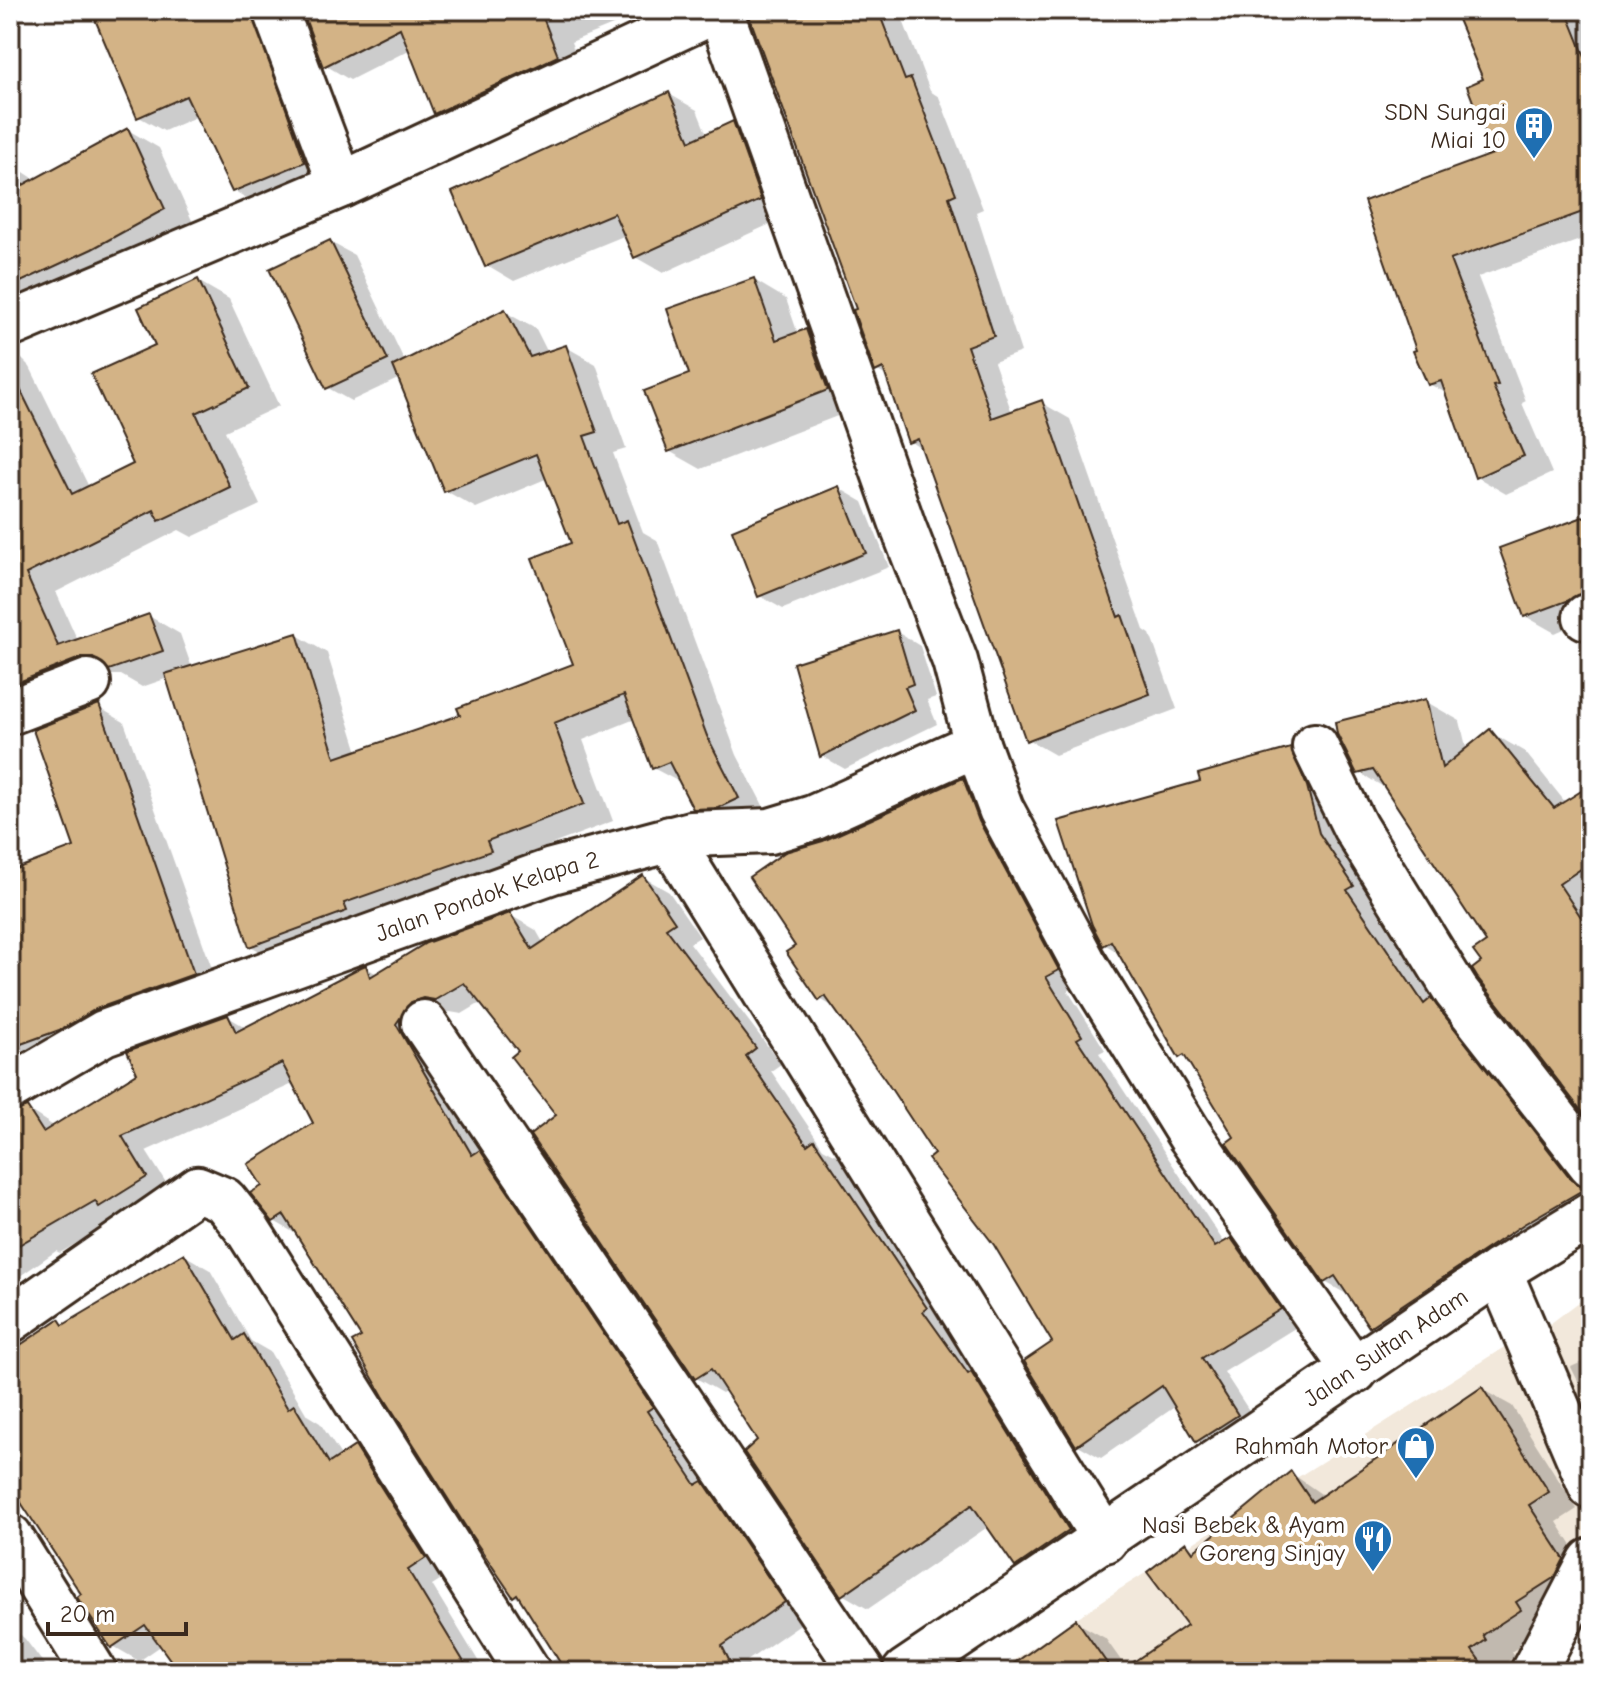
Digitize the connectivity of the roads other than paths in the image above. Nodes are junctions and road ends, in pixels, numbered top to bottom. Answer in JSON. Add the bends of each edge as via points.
{"nodes":[{"id":1,"x":275,"y":10,"type":"edge"},
{"id":2,"x":718,"y":10,"type":"edge"},
{"id":3,"x":341,"y":185,"type":"junction"},
{"id":4,"x":10,"y":325,"type":"edge"},
{"id":5,"x":88,"y":682,"type":"dead end"},
{"id":6,"x":10,"y":712,"type":"edge"},
{"id":7,"x":977,"y":744,"type":"junction"},
{"id":8,"x":1315,"y":746,"type":"dead end"},
{"id":9,"x":670,"y":839,"type":"junction"},
{"id":10,"x":424,"y":1023,"type":"dead end"},
{"id":11,"x":10,"y":1088,"type":"edge"},
{"id":12,"x":1591,"y":1164,"type":"edge"},
{"id":13,"x":1591,"y":1215,"type":"edge"},
{"id":14,"x":1499,"y":1271,"type":"junction"},
{"id":15,"x":10,"y":1320,"type":"edge"},
{"id":16,"x":1355,"y":1371,"type":"junction"},
{"id":17,"x":1591,"y":1486,"type":"edge"},
{"id":18,"x":10,"y":1537,"type":"edge"},
{"id":19,"x":1105,"y":1540,"type":"junction"},
{"id":20,"x":1591,"y":1561,"type":"edge"},
{"id":21,"x":94,"y":1672,"type":"edge"},
{"id":22,"x":528,"y":1672,"type":"edge"},
{"id":23,"x":862,"y":1672,"type":"edge"},
{"id":24,"x":905,"y":1672,"type":"edge"},
{"id":25,"x":1533,"y":1672,"type":"edge"}],
"edges":[{"from":1,"to":3,"type":"street"},
{"from":2,"to":3,"type":"street"},
{"from":2,"to":7,"type":"street","via":[[955,661]]},
{"from":3,"to":4,"type":"street"},
{"from":5,"to":6,"type":"street"},
{"from":7,"to":9,"type":"street","name":"Jalan Pondok Kelapa 2","via":[[784,827]]},
{"from":7,"to":16,"type":"street","via":[[1001,809],[1083,962],[1191,1137]]},
{"from":8,"to":12,"type":"street","via":[[1355,827],[1456,991]]},
{"from":9,"to":11,"type":"street","name":"Jalan Pondok Kelapa 2","via":[[552,871],[104,1033]]},
{"from":9,"to":19,"type":"street"},
{"from":10,"to":23,"type":"street"},
{"from":13,"to":14,"type":"street","name":"Jalan Sultan Adam"},
{"from":14,"to":16,"type":"street","name":"Jalan Sultan Adam"},
{"from":14,"to":17,"type":"street"},
{"from":15,"to":22,"type":"street","via":[[198,1189],[224,1200]]},
{"from":16,"to":19,"type":"street","name":"Jalan Sultan Adam"},
{"from":18,"to":21,"type":"street"},
{"from":19,"to":24,"type":"street","name":"Jalan Sultan Adam"},
{"from":20,"to":25,"type":"street"}]}
